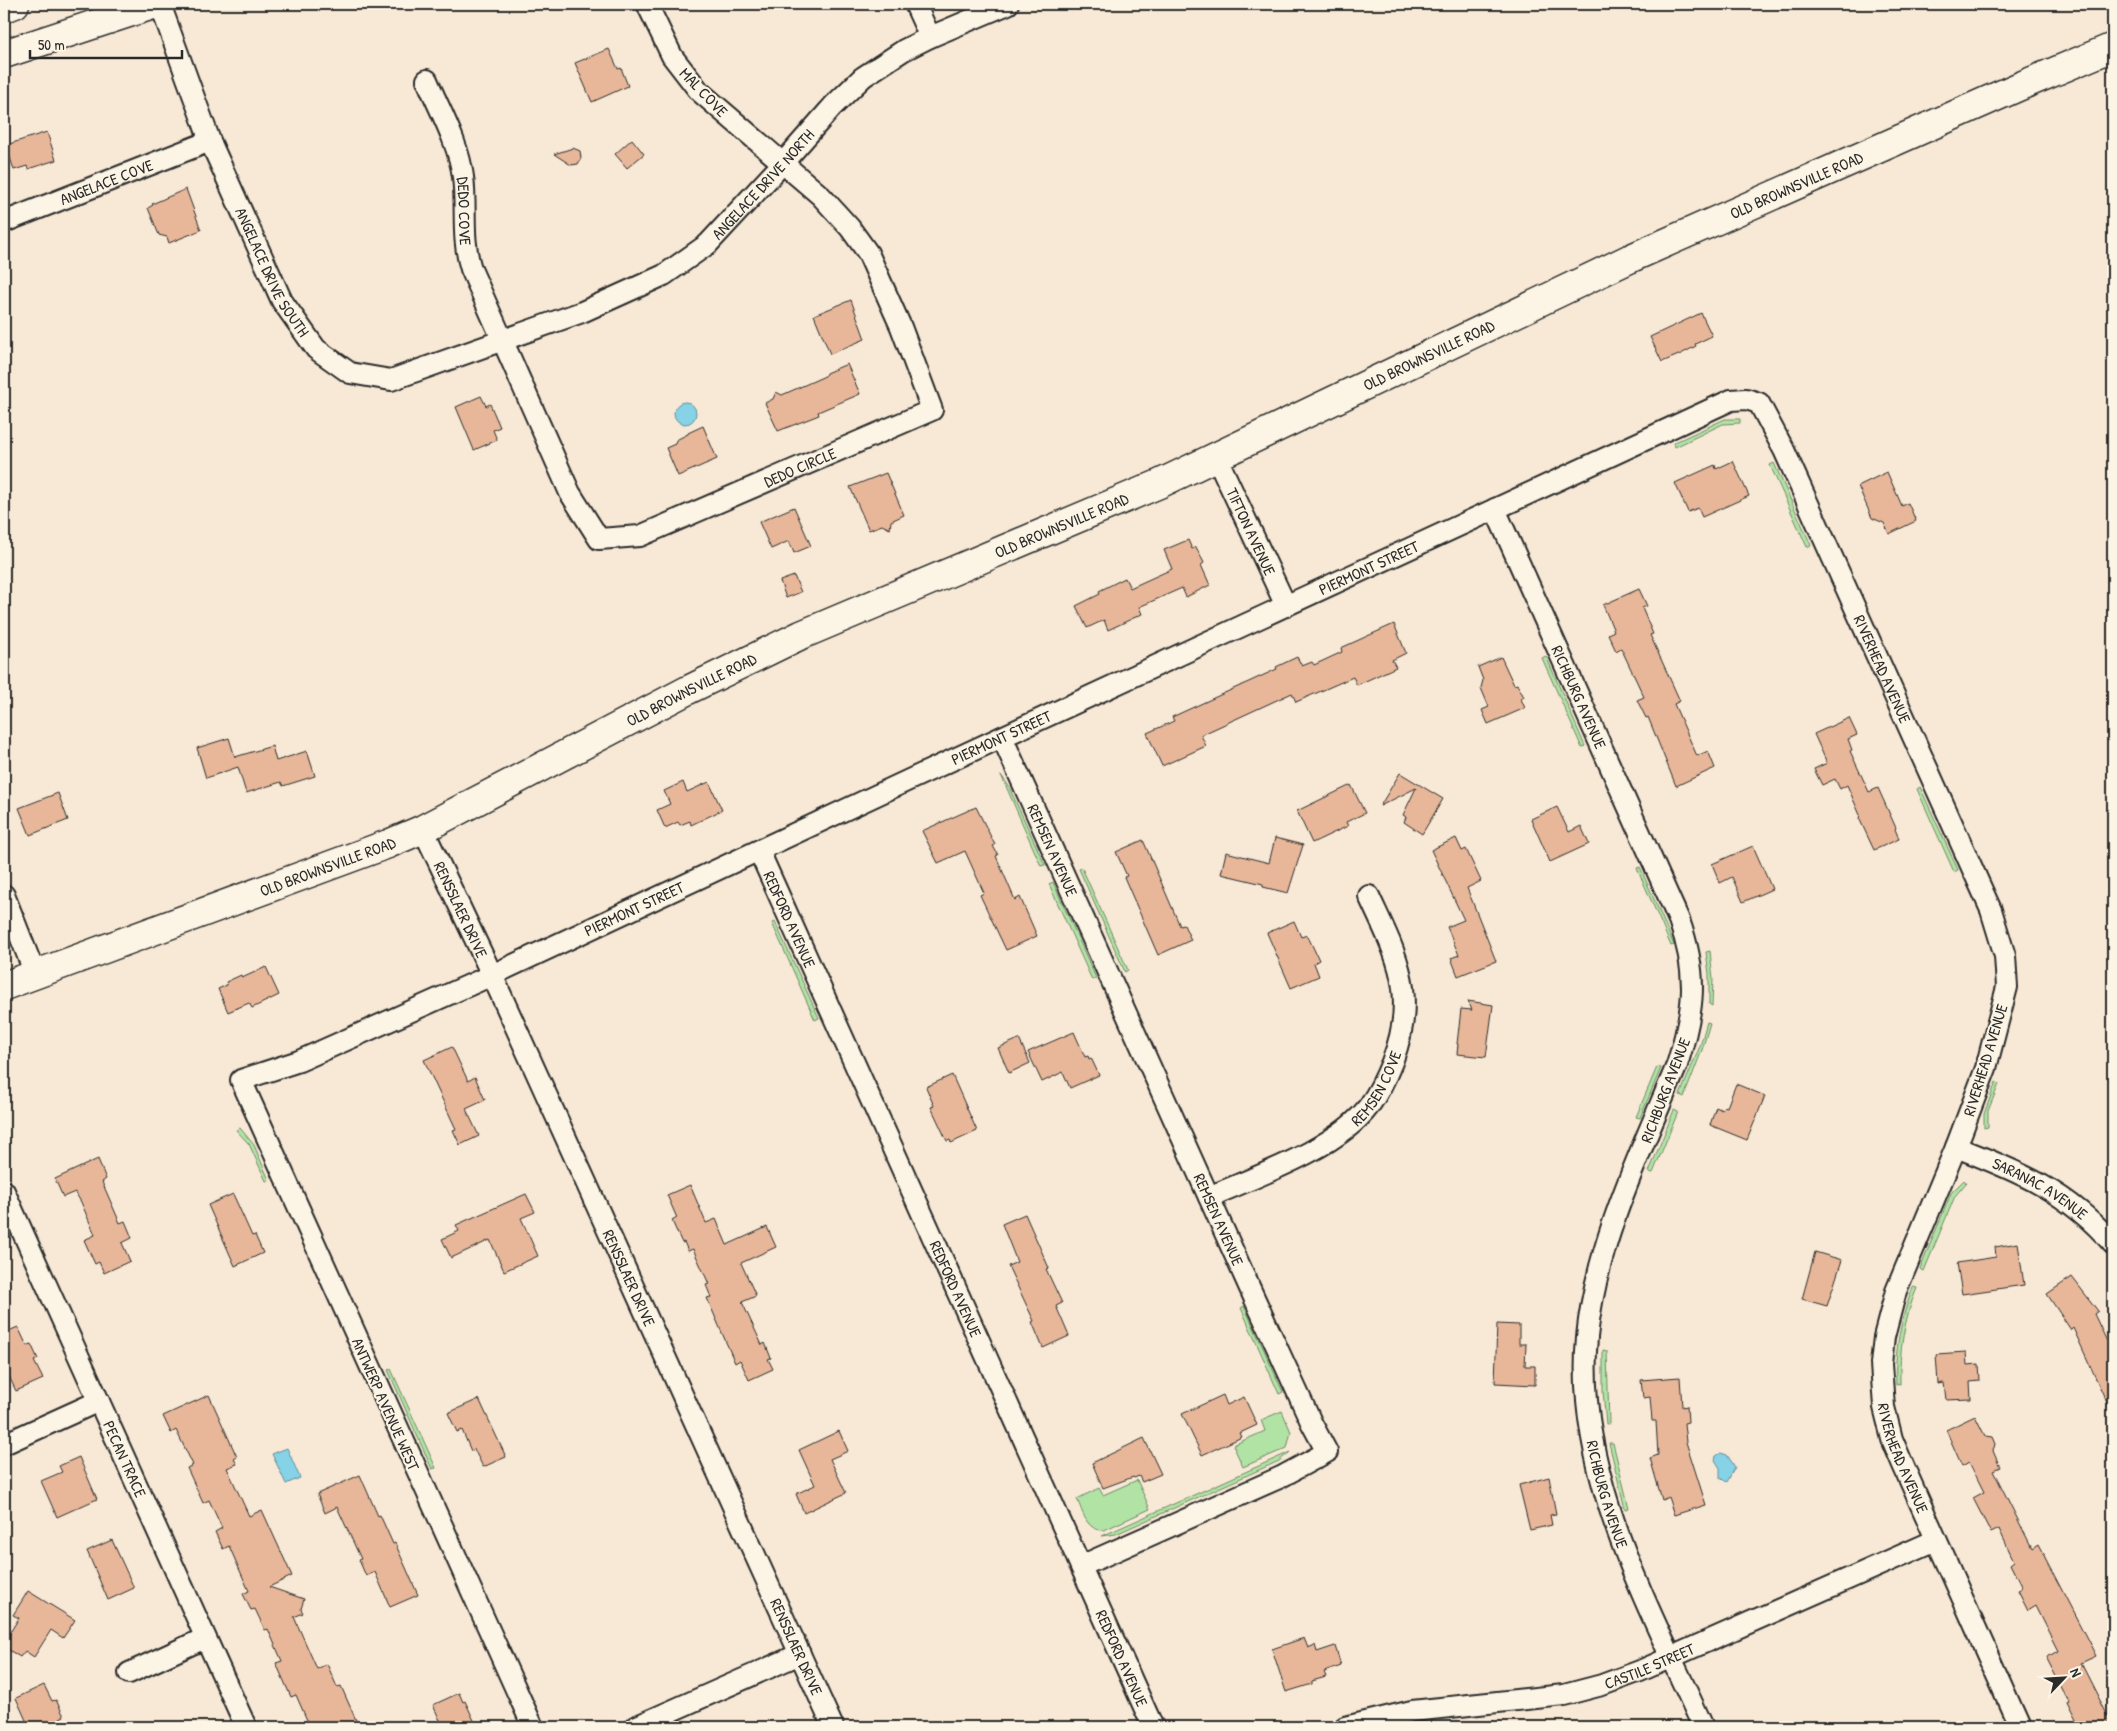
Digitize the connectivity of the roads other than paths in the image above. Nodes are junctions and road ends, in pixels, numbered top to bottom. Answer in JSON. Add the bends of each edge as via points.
{"nodes":[{"id":1,"x":15,"y":4,"type":"edge"},
{"id":2,"x":158,"y":4,"type":"edge"},
{"id":3,"x":647,"y":4,"type":"edge"},
{"id":4,"x":915,"y":4,"type":"edge"},
{"id":5,"x":1008,"y":4,"type":"edge"},
{"id":6,"x":4,"y":8,"type":"edge"},
{"id":7,"x":930,"y":36,"type":"junction"},
{"id":8,"x":2113,"y":47,"type":"edge"},
{"id":9,"x":4,"y":54,"type":"edge"},
{"id":10,"x":427,"y":80,"type":"dead end"},
{"id":11,"x":210,"y":141,"type":"junction"},
{"id":12,"x":782,"y":164,"type":"junction"},
{"id":13,"x":4,"y":222,"type":"edge"},
{"id":14,"x":502,"y":340,"type":"junction"},
{"id":15,"x":1759,"y":403,"type":"joint"},
{"id":16,"x":1217,"y":458,"type":"junction"},
{"id":17,"x":1495,"y":510,"type":"junction"},
{"id":18,"x":1286,"y":606,"type":"junction"},
{"id":19,"x":1002,"y":737,"type":"junction"},
{"id":20,"x":423,"y":829,"type":"junction"},
{"id":21,"x":759,"y":851,"type":"junction"},
{"id":22,"x":4,"y":896,"type":"edge"},
{"id":23,"x":1369,"y":896,"type":"dead end"},
{"id":24,"x":35,"y":974,"type":"junction"},
{"id":25,"x":492,"y":974,"type":"junction"},
{"id":26,"x":4,"y":986,"type":"edge"},
{"id":27,"x":241,"y":1080,"type":"joint"},
{"id":28,"x":1956,"y":1146,"type":"junction"},
{"id":29,"x":4,"y":1191,"type":"edge"},
{"id":30,"x":1209,"y":1197,"type":"junction"},
{"id":31,"x":2113,"y":1244,"type":"edge"},
{"id":32,"x":99,"y":1401,"type":"junction"},
{"id":33,"x":4,"y":1444,"type":"edge"},
{"id":34,"x":1936,"y":1540,"type":"junction"},
{"id":35,"x":1081,"y":1566,"type":"junction"},
{"id":36,"x":205,"y":1638,"type":"junction"},
{"id":37,"x":800,"y":1654,"type":"junction"},
{"id":38,"x":1672,"y":1657,"type":"junction"},
{"id":39,"x":129,"y":1673,"type":"dead end"},
{"id":40,"x":246,"y":1727,"type":"edge"},
{"id":41,"x":533,"y":1727,"type":"edge"},
{"id":42,"x":635,"y":1727,"type":"edge"},
{"id":43,"x":833,"y":1727,"type":"edge"},
{"id":44,"x":1153,"y":1727,"type":"edge"},
{"id":45,"x":1345,"y":1727,"type":"edge"},
{"id":46,"x":1703,"y":1727,"type":"edge"},
{"id":47,"x":2020,"y":1727,"type":"edge"}],
"edges":[{"from":1,"to":6,"type":"street"},
{"from":2,"to":9,"type":"street"},
{"from":2,"to":11,"type":"street","name":"ANGELACE DRIVE SOUTH"},
{"from":3,"to":12,"type":"street","name":"MAL COVE","via":[[663,41],[699,91]]},
{"from":4,"to":7,"type":"street"},
{"from":5,"to":7,"type":"street","name":"ANGELACE DRIVE NORTH"},
{"from":7,"to":12,"type":"street","name":"ANGELACE DRIVE NORTH","via":[[863,77]]},
{"from":8,"to":16,"type":"street","name":"OLD BROWNSVILLE ROAD","via":[[1629,259]]},
{"from":10,"to":14,"type":"street","name":"DEDO COVE","via":[[460,161],[468,262]]},
{"from":11,"to":13,"type":"street","name":"ANGELACE COVE"},
{"from":11,"to":14,"type":"street","name":"ANGELACE DRIVE SOUTH","via":[[282,301],[316,349],[350,373],[390,380]]},
{"from":12,"to":14,"type":"street","name":"ANGELACE DRIVE NORTH","via":[[708,244],[664,275],[582,312]]},
{"from":12,"to":14,"type":"street","name":"DEDO CIRCLE","via":[[821,196],[868,253],[901,326],[932,410],[640,536],[599,539],[570,493]]},
{"from":15,"to":17,"type":"street","name":"PIERMONT STREET","via":[[1746,399],[1731,400]]},
{"from":15,"to":28,"type":"street","name":"RIVERHEAD AVENUE","via":[[1784,450],[1991,910],[2005,956],[2007,987],[1986,1068]]},
{"from":16,"to":18,"type":"street","name":"TIFTON AVENUE"},
{"from":16,"to":20,"type":"street","name":"OLD BROWNSVILLE ROAD","via":[[801,635],[688,690]]},
{"from":17,"to":18,"type":"street","name":"PIERMONT STREET"},
{"from":17,"to":38,"type":"street","name":"RICHBURG AVENUE","via":[[1679,920],[1692,972],[1693,1004],[1682,1048],[1615,1216],[1602,1257],[1587,1337],[1586,1368],[1594,1450],[1602,1485],[1621,1541]]},
{"from":18,"to":19,"type":"street","name":"PIERMONT STREET"},
{"from":19,"to":21,"type":"street","name":"PIERMONT STREET"},
{"from":19,"to":30,"type":"street","name":"REMSEN AVENUE"},
{"from":20,"to":24,"type":"street","name":"OLD BROWNSVILLE ROAD"},
{"from":20,"to":25,"type":"street","name":"RENSSLAER DRIVE"},
{"from":21,"to":25,"type":"street","name":"PIERMONT STREET"},
{"from":21,"to":35,"type":"street","name":"REDFORD AVENUE"},
{"from":22,"to":24,"type":"street"},
{"from":23,"to":30,"type":"street","name":"REMSEN COVE","via":[[1392,948],[1403,988],[1401,1033],[1385,1078],[1368,1107],[1334,1136],[1304,1155]]},
{"from":24,"to":26,"type":"street","name":"OLD BROWNSVILLE ROAD"},
{"from":25,"to":27,"type":"street","name":"PIERMONT STREET","via":[[299,1061]]},
{"from":25,"to":37,"type":"street","name":"RENSSLAER DRIVE"},
{"from":27,"to":41,"type":"street","name":"ANTWERP AVENUE WEST"},
{"from":28,"to":31,"type":"street","name":"SARANAC AVENUE","via":[[2050,1188],[2080,1211]]},
{"from":28,"to":34,"type":"street","name":"RIVERHEAD AVENUE","via":[[1896,1290],[1881,1364],[1884,1407],[1890,1431]]},
{"from":29,"to":32,"type":"street","name":"PECAN TRACE"},
{"from":30,"to":35,"type":"street","name":"REMSEN AVENUE","via":[[1327,1452],[1280,1477]]},
{"from":32,"to":33,"type":"street"},
{"from":32,"to":36,"type":"street","name":"PECAN TRACE"},
{"from":34,"to":38,"type":"street","name":"CASTILE STREET"},
{"from":34,"to":47,"type":"street","name":"RIVERHEAD AVENUE"},
{"from":35,"to":44,"type":"street","name":"REDFORD AVENUE"},
{"from":36,"to":39,"type":"street"},
{"from":36,"to":40,"type":"street","name":"PECAN TRACE"},
{"from":37,"to":42,"type":"street"},
{"from":37,"to":43,"type":"street","name":"RENSSLAER DRIVE"},
{"from":38,"to":45,"type":"street","name":"CASTILE STREET","via":[[1609,1683],[1564,1695],[1412,1711]]},
{"from":38,"to":46,"type":"street","name":"RICHBURG AVENUE"}]}
